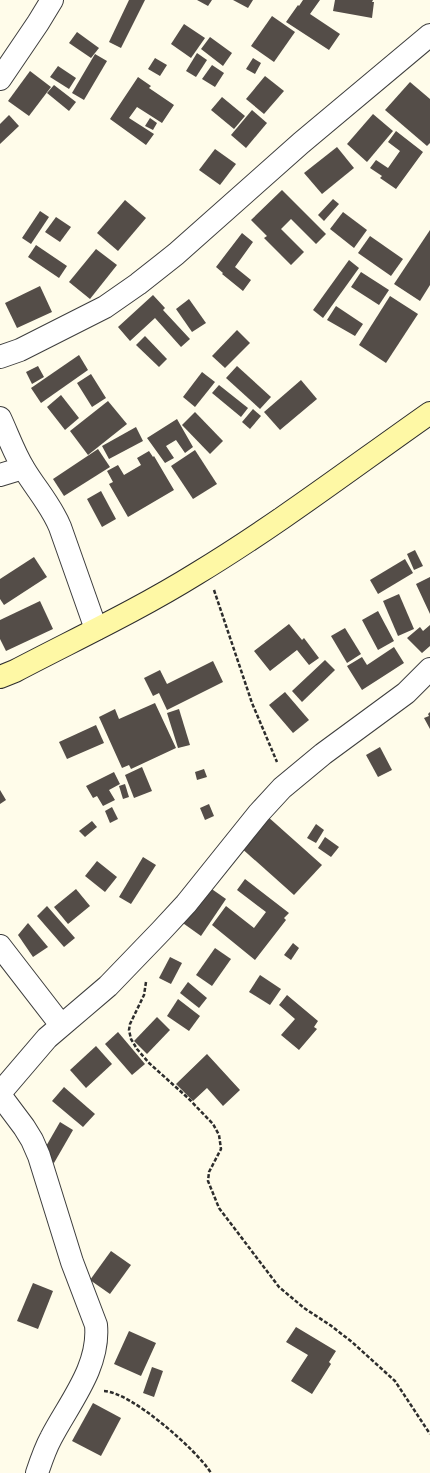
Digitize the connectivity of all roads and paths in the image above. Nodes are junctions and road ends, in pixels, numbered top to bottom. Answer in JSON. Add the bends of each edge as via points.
{"nodes":[{"id":1,"x":52,"y":0,"type":"edge"},
{"id":2,"x":430,"y":35,"type":"edge"},
{"id":3,"x":0,"y":79,"type":"edge"},
{"id":4,"x":0,"y":357,"type":"edge"},
{"id":5,"x":430,"y":413,"type":"edge"},
{"id":6,"x":0,"y":418,"type":"edge"},
{"id":7,"x":23,"y":468,"type":"junction"},
{"id":8,"x":0,"y":475,"type":"edge"},
{"id":9,"x":207,"y":567,"type":"junction"},
{"id":10,"x":96,"y":629,"type":"junction"},
{"id":11,"x":430,"y":669,"type":"edge"},
{"id":12,"x":0,"y":677,"type":"edge"},
{"id":13,"x":290,"y":781,"type":"junction"},
{"id":14,"x":0,"y":946,"type":"edge"},
{"id":15,"x":141,"y":952,"type":"junction"},
{"id":16,"x":61,"y":1025,"type":"junction"},
{"id":17,"x":0,"y":1094,"type":"edge"},
{"id":18,"x":78,"y":1393,"type":"junction"},
{"id":19,"x":430,"y":1434,"type":"edge"},
{"id":20,"x":37,"y":1473,"type":"edge"},
{"id":21,"x":211,"y":1473,"type":"edge"}],
"edges":[{"from":1,"to":3,"type":"street"},
{"from":2,"to":4,"type":"street","via":[[138,284],[98,311],[20,350]]},
{"from":5,"to":9,"type":"main road","via":[[292,511]]},
{"from":6,"to":7,"type":"street"},
{"from":7,"to":8,"type":"street"},
{"from":7,"to":10,"type":"street","via":[[57,520]]},
{"from":9,"to":10,"type":"main road","via":[[162,595]]},
{"from":9,"to":13,"type":"path","via":[[252,703],[273,754]]},
{"from":10,"to":12,"type":"main road"},
{"from":11,"to":13,"type":"street","via":[[406,693]]},
{"from":13,"to":15,"type":"street","via":[[259,813],[186,904]]},
{"from":14,"to":16,"type":"street"},
{"from":15,"to":16,"type":"street","via":[[108,986]]},
{"from":15,"to":19,"type":"path","via":[[146,984],[139,1008],[130,1024],[130,1035],[145,1058],[213,1124],[219,1136],[221,1149],[209,1172],[208,1182],[219,1208],[279,1287],[352,1342],[395,1381]]},
{"from":16,"to":17,"type":"street"},
{"from":17,"to":18,"type":"street","via":[[24,1127],[39,1156],[72,1262],[96,1325],[97,1333],[91,1364]]},
{"from":18,"to":20,"type":"street","via":[[50,1440]]},
{"from":18,"to":21,"type":"path","via":[[102,1390],[122,1396],[193,1451]]}]}
